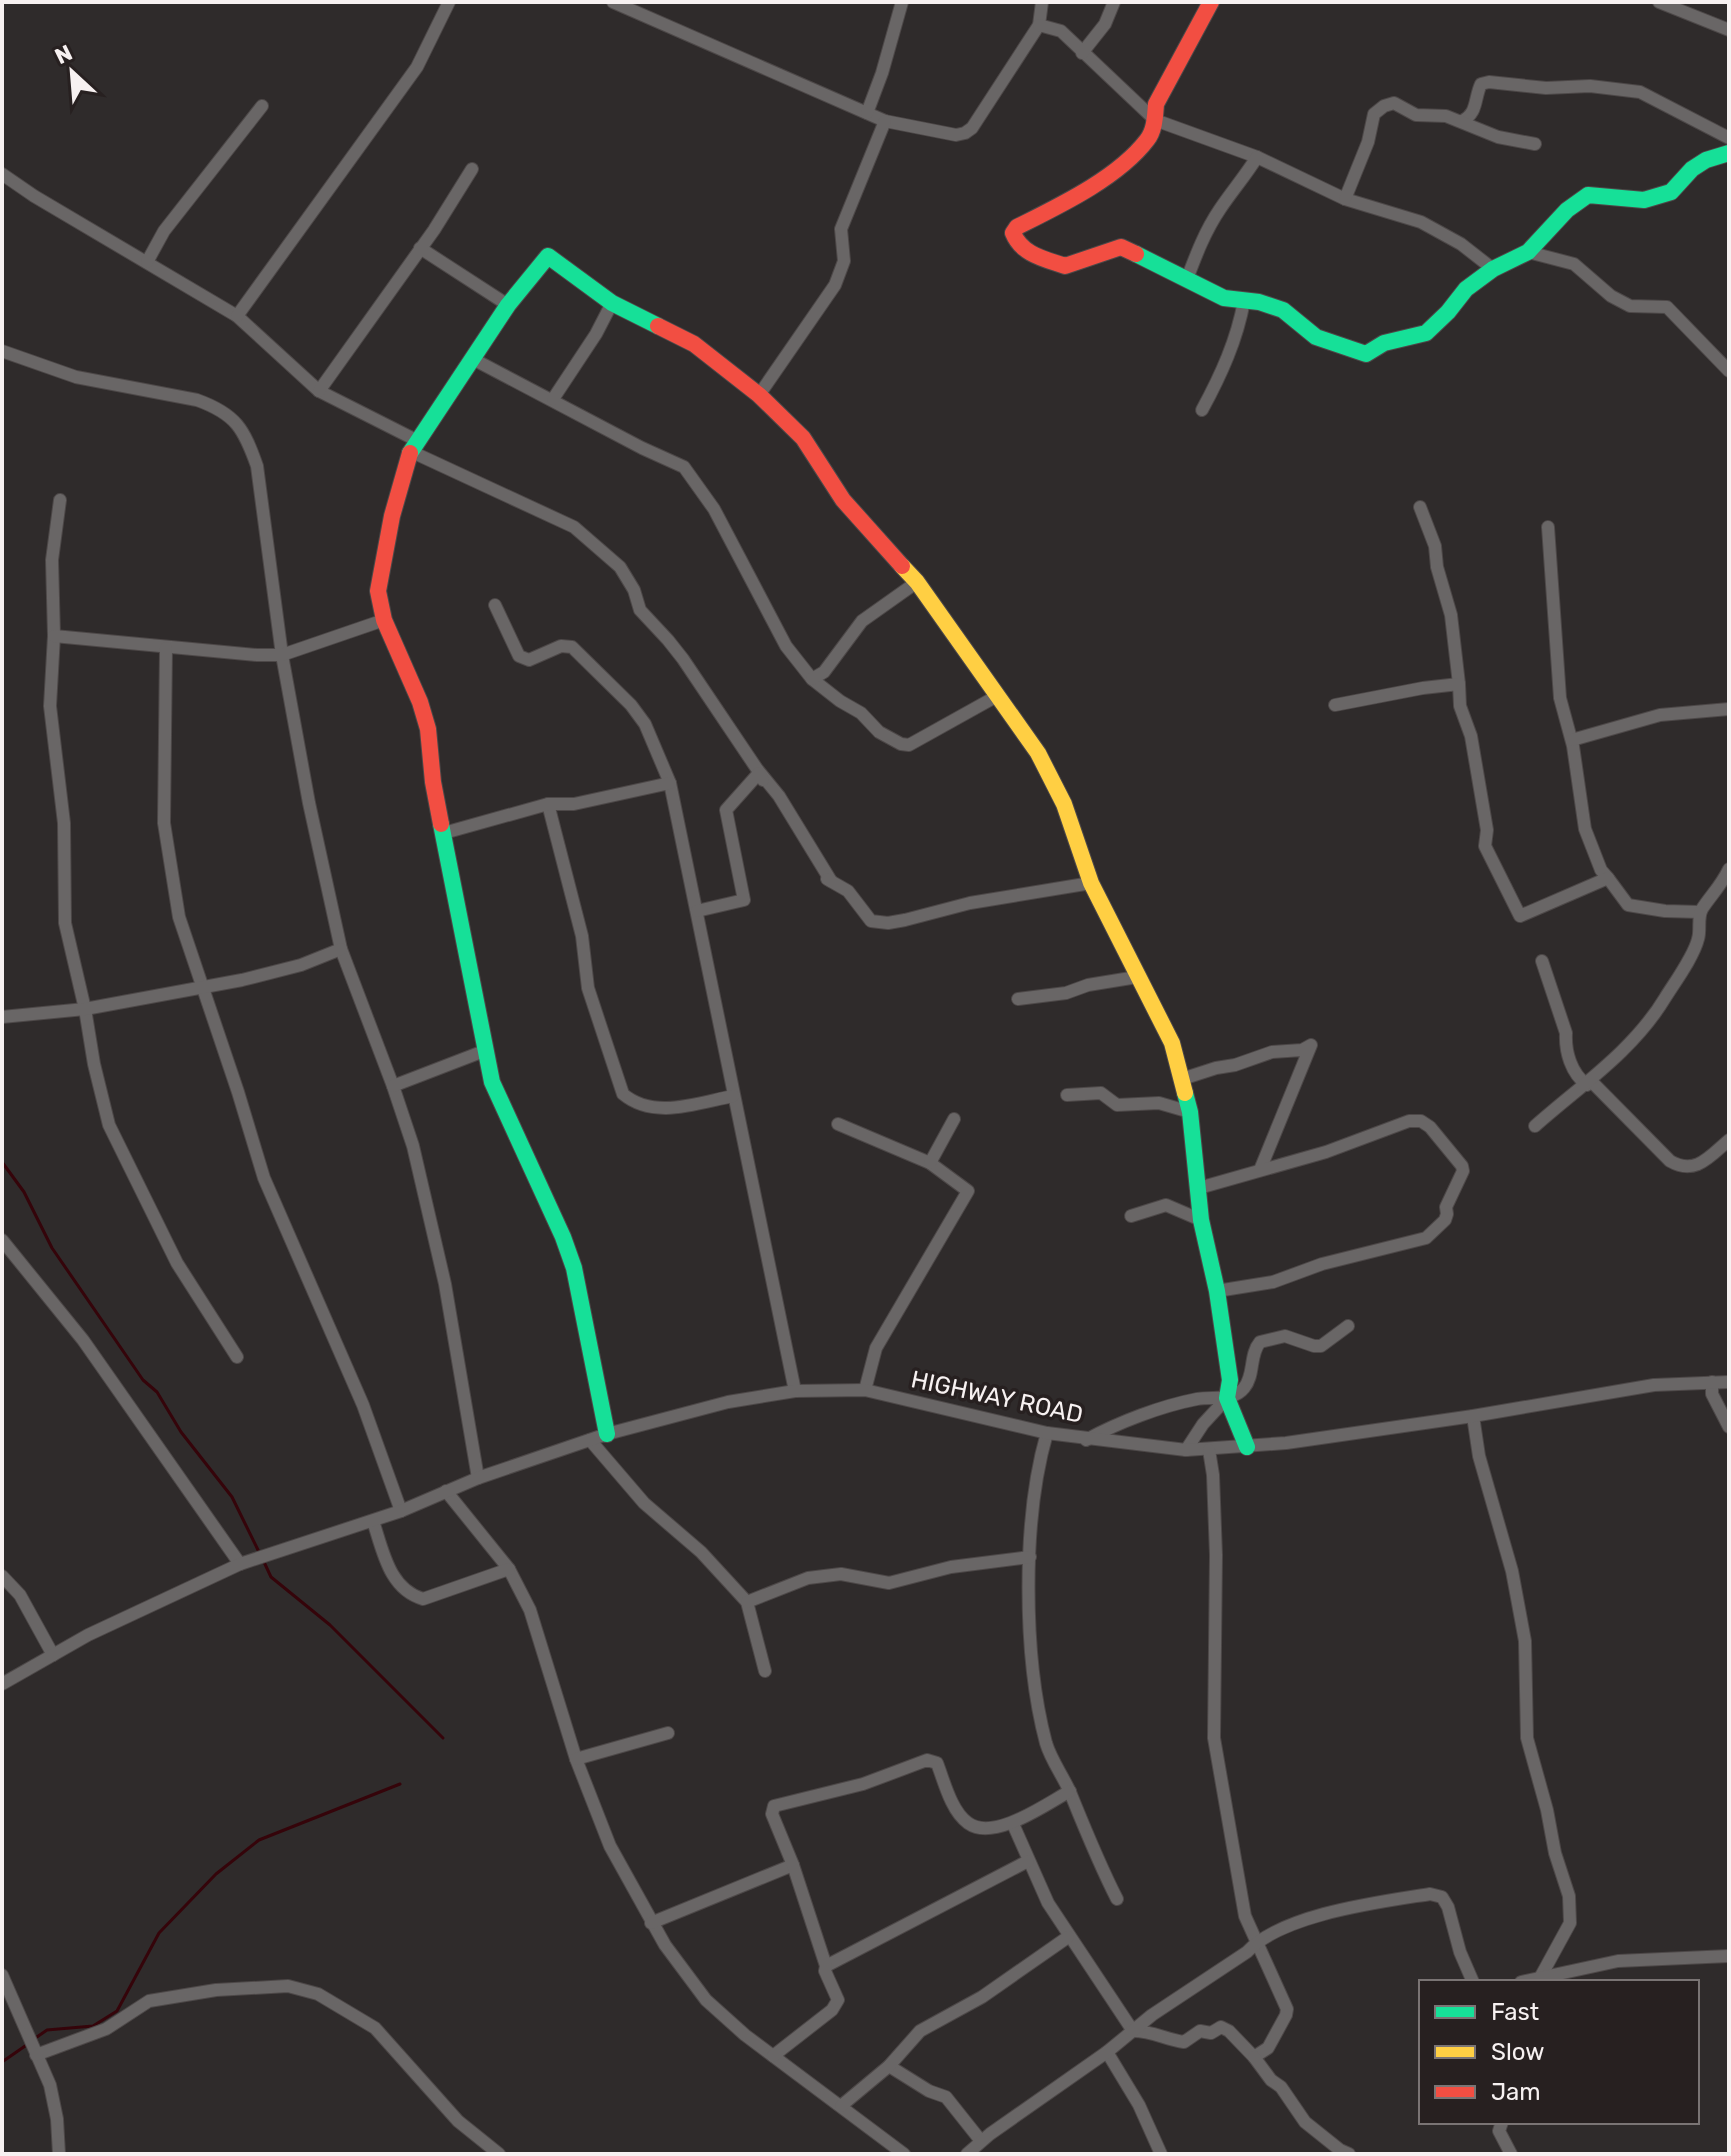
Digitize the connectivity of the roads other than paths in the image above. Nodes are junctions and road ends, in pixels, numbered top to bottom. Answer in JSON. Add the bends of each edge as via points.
{"nodes":[{"id":1,"x":449,"y":2,"type":"edge"},
{"id":2,"x":613,"y":2,"type":"edge"},
{"id":3,"x":902,"y":2,"type":"edge"},
{"id":4,"x":1042,"y":2,"type":"edge"},
{"id":5,"x":1114,"y":2,"type":"edge"},
{"id":6,"x":1211,"y":2,"type":"edge"},
{"id":7,"x":1659,"y":2,"type":"edge"},
{"id":8,"x":1039,"y":25,"type":"junction"},
{"id":9,"x":1729,"y":30,"type":"edge"},
{"id":10,"x":1082,"y":53,"type":"junction"},
{"id":11,"x":262,"y":106,"type":"dead end"},
{"id":12,"x":867,"y":113,"type":"junction"},
{"id":13,"x":1155,"y":120,"type":"junction"},
{"id":14,"x":885,"y":121,"type":"junction"},
{"id":15,"x":1462,"y":121,"type":"junction"},
{"id":16,"x":1729,"y":138,"type":"edge"},
{"id":17,"x":1535,"y":144,"type":"dead end"},
{"id":18,"x":1729,"y":153,"type":"edge"},
{"id":19,"x":1257,"y":157,"type":"junction"},
{"id":20,"x":472,"y":169,"type":"dead end"},
{"id":21,"x":2,"y":174,"type":"edge"},
{"id":22,"x":1345,"y":199,"type":"junction"},
{"id":23,"x":420,"y":248,"type":"junction"},
{"id":24,"x":1528,"y":252,"type":"junction"},
{"id":25,"x":147,"y":262,"type":"junction"},
{"id":26,"x":1493,"y":269,"type":"junction"},
{"id":27,"x":1187,"y":279,"type":"junction"},
{"id":28,"x":1244,"y":301,"type":"junction"},
{"id":29,"x":612,"y":303,"type":"junction"},
{"id":30,"x":508,"y":305,"type":"junction"},
{"id":31,"x":237,"y":316,"type":"junction"},
{"id":32,"x":2,"y":351,"type":"edge"},
{"id":33,"x":473,"y":359,"type":"junction"},
{"id":34,"x":1729,"y":371,"type":"edge"},
{"id":35,"x":319,"y":391,"type":"junction"},
{"id":36,"x":759,"y":395,"type":"junction"},
{"id":37,"x":553,"y":399,"type":"junction"},
{"id":38,"x":1202,"y":410,"type":"dead end"},
{"id":39,"x":413,"y":445,"type":"junction"},
{"id":40,"x":60,"y":500,"type":"dead end"},
{"id":41,"x":1420,"y":507,"type":"dead end"},
{"id":42,"x":1548,"y":527,"type":"dead end"},
{"id":43,"x":917,"y":582,"type":"junction"},
{"id":44,"x":495,"y":605,"type":"dead end"},
{"id":45,"x":384,"y":620,"type":"junction"},
{"id":46,"x":54,"y":636,"type":"junction"},
{"id":47,"x":166,"y":648,"type":"junction"},
{"id":48,"x":282,"y":655,"type":"junction"},
{"id":49,"x":812,"y":679,"type":"junction"},
{"id":50,"x":1459,"y":684,"type":"junction"},
{"id":51,"x":997,"y":696,"type":"junction"},
{"id":52,"x":1335,"y":705,"type":"dead end"},
{"id":53,"x":1729,"y":709,"type":"edge"},
{"id":54,"x":1572,"y":740,"type":"junction"},
{"id":55,"x":670,"y":783,"type":"junction"},
{"id":56,"x":548,"y":804,"type":"junction"},
{"id":57,"x":444,"y":833,"type":"junction"},
{"id":58,"x":1729,"y":869,"type":"edge"},
{"id":59,"x":1608,"y":878,"type":"junction"},
{"id":60,"x":831,"y":881,"type":"junction"},
{"id":61,"x":1091,"y":883,"type":"junction"},
{"id":62,"x":697,"y":911,"type":"junction"},
{"id":63,"x":1700,"y":912,"type":"junction"},
{"id":64,"x":341,"y":949,"type":"junction"},
{"id":65,"x":1542,"y":961,"type":"dead end"},
{"id":66,"x":1137,"y":977,"type":"junction"},
{"id":67,"x":203,"y":986,"type":"junction"},
{"id":68,"x":1018,"y":999,"type":"dead end"},
{"id":69,"x":85,"y":1009,"type":"junction"},
{"id":70,"x":2,"y":1017,"type":"edge"},
{"id":71,"x":484,"y":1051,"type":"junction"},
{"id":72,"x":1182,"y":1079,"type":"junction"},
{"id":73,"x":1589,"y":1083,"type":"junction"},
{"id":74,"x":393,"y":1086,"type":"junction"},
{"id":75,"x":1067,"y":1095,"type":"dead end"},
{"id":76,"x":733,"y":1096,"type":"junction"},
{"id":77,"x":1190,"y":1112,"type":"junction"},
{"id":78,"x":954,"y":1119,"type":"dead end"},
{"id":79,"x":838,"y":1124,"type":"dead end"},
{"id":80,"x":1535,"y":1126,"type":"dead end"},
{"id":81,"x":1729,"y":1140,"type":"edge"},
{"id":82,"x":930,"y":1163,"type":"junction"},
{"id":83,"x":1260,"y":1170,"type":"junction"},
{"id":84,"x":1199,"y":1188,"type":"junction"},
{"id":85,"x":1131,"y":1216,"type":"dead end"},
{"id":86,"x":1201,"y":1220,"type":"junction"},
{"id":87,"x":2,"y":1240,"type":"edge"},
{"id":88,"x":1217,"y":1291,"type":"junction"},
{"id":89,"x":1348,"y":1326,"type":"dead end"},
{"id":90,"x":237,"y":1357,"type":"dead end"},
{"id":91,"x":1712,"y":1382,"type":"junction"},
{"id":92,"x":1729,"y":1382,"type":"edge"},
{"id":93,"x":865,"y":1390,"type":"junction"},
{"id":94,"x":795,"y":1391,"type":"junction"},
{"id":95,"x":1227,"y":1398,"type":"junction"},
{"id":96,"x":1473,"y":1416,"type":"junction"},
{"id":97,"x":1729,"y":1427,"type":"edge"},
{"id":98,"x":1047,"y":1433,"type":"junction"},
{"id":99,"x":607,"y":1434,"type":"junction"},
{"id":100,"x":590,"y":1440,"type":"junction"},
{"id":101,"x":1086,"y":1440,"type":"junction"},
{"id":102,"x":1247,"y":1447,"type":"junction"},
{"id":103,"x":1186,"y":1450,"type":"junction"},
{"id":104,"x":1209,"y":1450,"type":"junction"},
{"id":105,"x":478,"y":1478,"type":"junction"},
{"id":106,"x":446,"y":1491,"type":"junction"},
{"id":107,"x":401,"y":1511,"type":"junction"},
{"id":108,"x":373,"y":1521,"type":"junction"},
{"id":109,"x":1030,"y":1557,"type":"junction"},
{"id":110,"x":242,"y":1564,"type":"junction"},
{"id":111,"x":509,"y":1569,"type":"junction"},
{"id":112,"x":2,"y":1576,"type":"edge"},
{"id":113,"x":747,"y":1602,"type":"junction"},
{"id":114,"x":53,"y":1655,"type":"junction"},
{"id":115,"x":765,"y":1671,"type":"dead end"},
{"id":116,"x":2,"y":1684,"type":"edge"},
{"id":117,"x":668,"y":1733,"type":"dead end"},
{"id":118,"x":576,"y":1759,"type":"junction"},
{"id":119,"x":1070,"y":1791,"type":"junction"},
{"id":120,"x":1013,"y":1824,"type":"junction"},
{"id":121,"x":1028,"y":1861,"type":"junction"},
{"id":122,"x":793,"y":1865,"type":"junction"},
{"id":123,"x":1117,"y":1899,"type":"dead end"},
{"id":124,"x":651,"y":1923,"type":"junction"},
{"id":125,"x":1068,"y":1937,"type":"junction"},
{"id":126,"x":1256,"y":1942,"type":"junction"},
{"id":127,"x":1729,"y":1956,"type":"edge"},
{"id":128,"x":826,"y":1966,"type":"junction"},
{"id":129,"x":2,"y":1975,"type":"edge"},
{"id":130,"x":1541,"y":1976,"type":"junction"},
{"id":131,"x":1472,"y":1980,"type":"edge"},
{"id":132,"x":1528,"y":1980,"type":"edge"},
{"id":133,"x":1133,"y":2031,"type":"junction"},
{"id":134,"x":1107,"y":2052,"type":"junction"},
{"id":135,"x":36,"y":2054,"type":"junction"},
{"id":136,"x":773,"y":2056,"type":"junction"},
{"id":137,"x":1254,"y":2057,"type":"junction"},
{"id":138,"x":889,"y":2066,"type":"junction"},
{"id":139,"x":841,"y":2106,"type":"junction"},
{"id":140,"x":1501,"y":2124,"type":"edge"},
{"id":141,"x":981,"y":2141,"type":"junction"},
{"id":142,"x":1341,"y":2153,"type":"edge"},
{"id":143,"x":59,"y":2154,"type":"edge"},
{"id":144,"x":499,"y":2154,"type":"edge"},
{"id":145,"x":904,"y":2154,"type":"edge"},
{"id":146,"x":967,"y":2154,"type":"edge"},
{"id":147,"x":1161,"y":2154,"type":"edge"},
{"id":148,"x":1511,"y":2154,"type":"edge"}],
"edges":[{"from":1,"to":31,"type":"street","via":[[417,67]]},
{"from":2,"to":12,"type":"street"},
{"from":3,"to":12,"type":"street"},
{"from":4,"to":8,"type":"street"},
{"from":5,"to":10,"type":"street","via":[[1105,24]]},
{"from":6,"to":13,"type":"street","via":[[1156,104]]},
{"from":7,"to":9,"type":"street"},
{"from":8,"to":10,"type":"street","via":[[1061,31]]},
{"from":8,"to":14,"type":"street","via":[[965,133]]},
{"from":10,"to":13,"type":"street"},
{"from":11,"to":25,"type":"street","via":[[164,231]]},
{"from":12,"to":14,"type":"street"},
{"from":13,"to":19,"type":"street"},
{"from":13,"to":27,"type":"street","via":[[1149,138],[1130,157],[1078,196],[1013,233],[1022,249],[1065,266],[1121,247]]},
{"from":14,"to":36,"type":"street","via":[[841,229],[844,261],[835,285]]},
{"from":15,"to":16,"type":"street","via":[[1476,107],[1481,84],[1590,86],[1640,92]]},
{"from":15,"to":17,"type":"street","via":[[1498,137]]},
{"from":15,"to":22,"type":"street","via":[[1416,115],[1394,103],[1384,106],[1374,114]]},
{"from":18,"to":24,"type":"street","via":[[1692,169],[1671,192],[1644,200],[1588,195]]},
{"from":19,"to":22,"type":"street"},
{"from":19,"to":27,"type":"street","via":[[1202,239]]},
{"from":20,"to":23,"type":"street"},
{"from":21,"to":25,"type":"street"},
{"from":22,"to":26,"type":"street","via":[[1421,222]]},
{"from":23,"to":30,"type":"street"},
{"from":23,"to":35,"type":"street"},
{"from":24,"to":26,"type":"street"},
{"from":24,"to":34,"type":"street","via":[[1574,264],[1630,306],[1667,307]]},
{"from":25,"to":31,"type":"street"},
{"from":26,"to":28,"type":"street","via":[[1466,289],[1426,333],[1384,343],[1366,354],[1316,337],[1283,310]]},
{"from":27,"to":28,"type":"street","via":[[1224,298]]},
{"from":28,"to":38,"type":"street","via":[[1222,373]]},
{"from":29,"to":30,"type":"street","via":[[548,256]]},
{"from":29,"to":36,"type":"street","via":[[694,344]]},
{"from":29,"to":37,"type":"street"},
{"from":30,"to":33,"type":"street"},
{"from":31,"to":35,"type":"street"},
{"from":32,"to":48,"type":"street","via":[[76,377],[197,400],[240,426],[257,466]]},
{"from":33,"to":37,"type":"street"},
{"from":33,"to":39,"type":"street"},
{"from":35,"to":39,"type":"street"},
{"from":36,"to":43,"type":"street","via":[[803,438],[843,500]]},
{"from":37,"to":49,"type":"street","via":[[684,467],[714,509],[786,646]]},
{"from":39,"to":45,"type":"street","via":[[378,591]]},
{"from":39,"to":60,"type":"street","via":[[514,501],[574,527],[620,567],[640,610],[683,659]]},
{"from":40,"to":46,"type":"street","via":[[52,560]]},
{"from":41,"to":50,"type":"street","via":[[1451,615]]},
{"from":42,"to":54,"type":"street","via":[[1560,698]]},
{"from":43,"to":49,"type":"street","via":[[862,621],[824,672]]},
{"from":43,"to":51,"type":"street"},
{"from":44,"to":55,"type":"street","via":[[519,656],[529,660],[572,647],[610,683],[645,724]]},
{"from":45,"to":48,"type":"street"},
{"from":45,"to":57,"type":"street","via":[[428,729]]},
{"from":46,"to":47,"type":"street"},
{"from":46,"to":69,"type":"street","via":[[50,706],[64,823],[65,923]]},
{"from":47,"to":48,"type":"street"},
{"from":47,"to":67,"type":"street","via":[[164,823],[179,917]]},
{"from":48,"to":64,"type":"street"},
{"from":49,"to":51,"type":"street","via":[[879,732],[909,745]]},
{"from":50,"to":52,"type":"street"},
{"from":50,"to":59,"type":"street","via":[[1487,830],[1485,846],[1520,916]]},
{"from":51,"to":61,"type":"street","via":[[1038,753],[1064,804]]},
{"from":53,"to":54,"type":"street","via":[[1660,715]]},
{"from":54,"to":59,"type":"street","via":[[1585,829]]},
{"from":55,"to":56,"type":"street","via":[[574,804]]},
{"from":55,"to":62,"type":"street"},
{"from":56,"to":57,"type":"street"},
{"from":56,"to":76,"type":"street","via":[[582,936],[588,988],[623,1094],[635,1104],[664,1109]]},
{"from":57,"to":71,"type":"street"},
{"from":58,"to":63,"type":"street"},
{"from":59,"to":63,"type":"street","via":[[1628,905]]},
{"from":60,"to":61,"type":"street","via":[[848,891],[871,921],[888,923]]},
{"from":60,"to":62,"type":"street","via":[[759,773],[726,810],[744,900]]},
{"from":61,"to":66,"type":"street"},
{"from":62,"to":76,"type":"street"},
{"from":63,"to":73,"type":"street","via":[[1698,940],[1663,1002]]},
{"from":64,"to":67,"type":"street","via":[[301,965]]},
{"from":64,"to":74,"type":"street"},
{"from":65,"to":73,"type":"street","via":[[1571,1064],[1579,1079]]},
{"from":66,"to":68,"type":"street"},
{"from":66,"to":72,"type":"street","via":[[1172,1043]]},
{"from":67,"to":69,"type":"street"},
{"from":67,"to":107,"type":"street","via":[[264,1178],[363,1405]]},
{"from":69,"to":70,"type":"street"},
{"from":69,"to":90,"type":"street","via":[[109,1125],[177,1263]]},
{"from":71,"to":74,"type":"street"},
{"from":71,"to":99,"type":"street","via":[[492,1082],[574,1268]]},
{"from":72,"to":77,"type":"street"},
{"from":72,"to":83,"type":"street","via":[[1311,1045]]},
{"from":73,"to":80,"type":"street"},
{"from":73,"to":81,"type":"street","via":[[1677,1165],[1695,1166]]},
{"from":74,"to":105,"type":"street","via":[[413,1146],[445,1284]]},
{"from":75,"to":77,"type":"street","via":[[1101,1093],[1117,1105],[1159,1103]]},
{"from":76,"to":94,"type":"street"},
{"from":77,"to":84,"type":"street"},
{"from":78,"to":82,"type":"street"},
{"from":79,"to":82,"type":"street"},
{"from":82,"to":93,"type":"street","via":[[966,1188],[967,1195],[876,1348]]},
{"from":83,"to":84,"type":"street"},
{"from":83,"to":88,"type":"street","via":[[1421,1121],[1463,1171],[1445,1220],[1430,1237],[1273,1282]]},
{"from":84,"to":86,"type":"street"},
{"from":85,"to":86,"type":"street","via":[[1166,1205]]},
{"from":86,"to":88,"type":"street"},
{"from":87,"to":110,"type":"street","via":[[83,1340]]},
{"from":88,"to":95,"type":"street","via":[[1230,1380]]},
{"from":89,"to":95,"type":"street","via":[[1321,1346],[1285,1336],[1260,1342],[1246,1385]]},
{"from":91,"to":92,"type":"street","name":"HIGHWAY ROAD"},
{"from":91,"to":96,"type":"street","name":"HIGHWAY ROAD","via":[[1654,1385]]},
{"from":91,"to":97,"type":"street","via":[[1712,1394]]},
{"from":93,"to":94,"type":"street","name":"HIGHWAY ROAD"},
{"from":93,"to":98,"type":"street","name":"HIGHWAY ROAD"},
{"from":94,"to":99,"type":"street","name":"HIGHWAY ROAD","via":[[728,1402]]},
{"from":95,"to":101,"type":"street","via":[[1198,1399],[1113,1425]]},
{"from":95,"to":102,"type":"street"},
{"from":95,"to":103,"type":"street"},
{"from":96,"to":102,"type":"street","name":"HIGHWAY ROAD"},
{"from":96,"to":130,"type":"street","via":[[1525,1641],[1527,1738],[1569,1896],[1570,1923]]},
{"from":98,"to":101,"type":"street","name":"HIGHWAY ROAD"},
{"from":98,"to":109,"type":"street","via":[[1030,1520]]},
{"from":99,"to":100,"type":"street","name":"HIGHWAY ROAD"},
{"from":100,"to":105,"type":"street","name":"HIGHWAY ROAD"},
{"from":100,"to":113,"type":"street","via":[[644,1503],[701,1552]]},
{"from":101,"to":103,"type":"street","name":"HIGHWAY ROAD"},
{"from":102,"to":104,"type":"street","name":"HIGHWAY ROAD"},
{"from":103,"to":104,"type":"street","name":"HIGHWAY ROAD"},
{"from":104,"to":126,"type":"street","via":[[1216,1555],[1214,1738],[1239,1888]]},
{"from":105,"to":106,"type":"street","name":"HIGHWAY ROAD"},
{"from":106,"to":107,"type":"street","name":"HIGHWAY ROAD"},
{"from":106,"to":111,"type":"street"},
{"from":107,"to":108,"type":"street","name":"HIGHWAY ROAD"},
{"from":108,"to":110,"type":"street","name":"HIGHWAY ROAD"},
{"from":108,"to":111,"type":"street","via":[[399,1586],[410,1595],[423,1599]]},
{"from":109,"to":113,"type":"street","via":[[951,1567],[889,1583],[841,1574],[808,1578]]},
{"from":109,"to":119,"type":"street","via":[[1034,1675],[1047,1745]]},
{"from":110,"to":114,"type":"street","name":"HIGHWAY ROAD"},
{"from":111,"to":118,"type":"street","via":[[530,1610]]},
{"from":112,"to":114,"type":"street","via":[[20,1595]]},
{"from":113,"to":115,"type":"street"},
{"from":114,"to":116,"type":"street","name":"HIGHWAY ROAD"},
{"from":117,"to":118,"type":"street"},
{"from":118,"to":124,"type":"street","via":[[610,1846]]},
{"from":119,"to":120,"type":"street"},
{"from":119,"to":123,"type":"street"},
{"from":120,"to":121,"type":"street"},
{"from":120,"to":122,"type":"street","via":[[969,1824],[937,1763],[927,1760],[863,1784],[774,1806],[772,1814]]},
{"from":121,"to":125,"type":"street"},
{"from":121,"to":128,"type":"street"},
{"from":122,"to":124,"type":"street"},
{"from":122,"to":128,"type":"street"},
{"from":124,"to":136,"type":"street","via":[[706,2000]]},
{"from":125,"to":133,"type":"street"},
{"from":125,"to":138,"type":"street","via":[[982,1997],[920,2031]]},
{"from":126,"to":131,"type":"street","via":[[1320,1915],[1430,1894],[1442,1897],[1448,1907]]},
{"from":126,"to":133,"type":"street"},
{"from":126,"to":137,"type":"street","via":[[1287,2009],[1268,2048]]},
{"from":127,"to":130,"type":"street","via":[[1618,1961]]},
{"from":128,"to":136,"type":"street","via":[[837,2005]]},
{"from":129,"to":135,"type":"street"},
{"from":130,"to":132,"type":"street"},
{"from":133,"to":134,"type":"street"},
{"from":133,"to":137,"type":"street","via":[[1184,2042],[1200,2031],[1211,2033],[1221,2027]]},
{"from":134,"to":141,"type":"street"},
{"from":134,"to":147,"type":"street"},
{"from":135,"to":143,"type":"street","via":[[50,2085]]},
{"from":135,"to":144,"type":"street","via":[[106,2029],[149,2001],[288,1986],[318,1994],[375,2028],[458,2121]]},
{"from":136,"to":139,"type":"street"},
{"from":137,"to":142,"type":"street","via":[[1305,2122]]},
{"from":138,"to":139,"type":"street"},
{"from":138,"to":141,"type":"street","via":[[946,2097]]},
{"from":139,"to":145,"type":"street"},
{"from":140,"to":148,"type":"street","via":[[1499,2131]]},
{"from":141,"to":146,"type":"street"}]}
